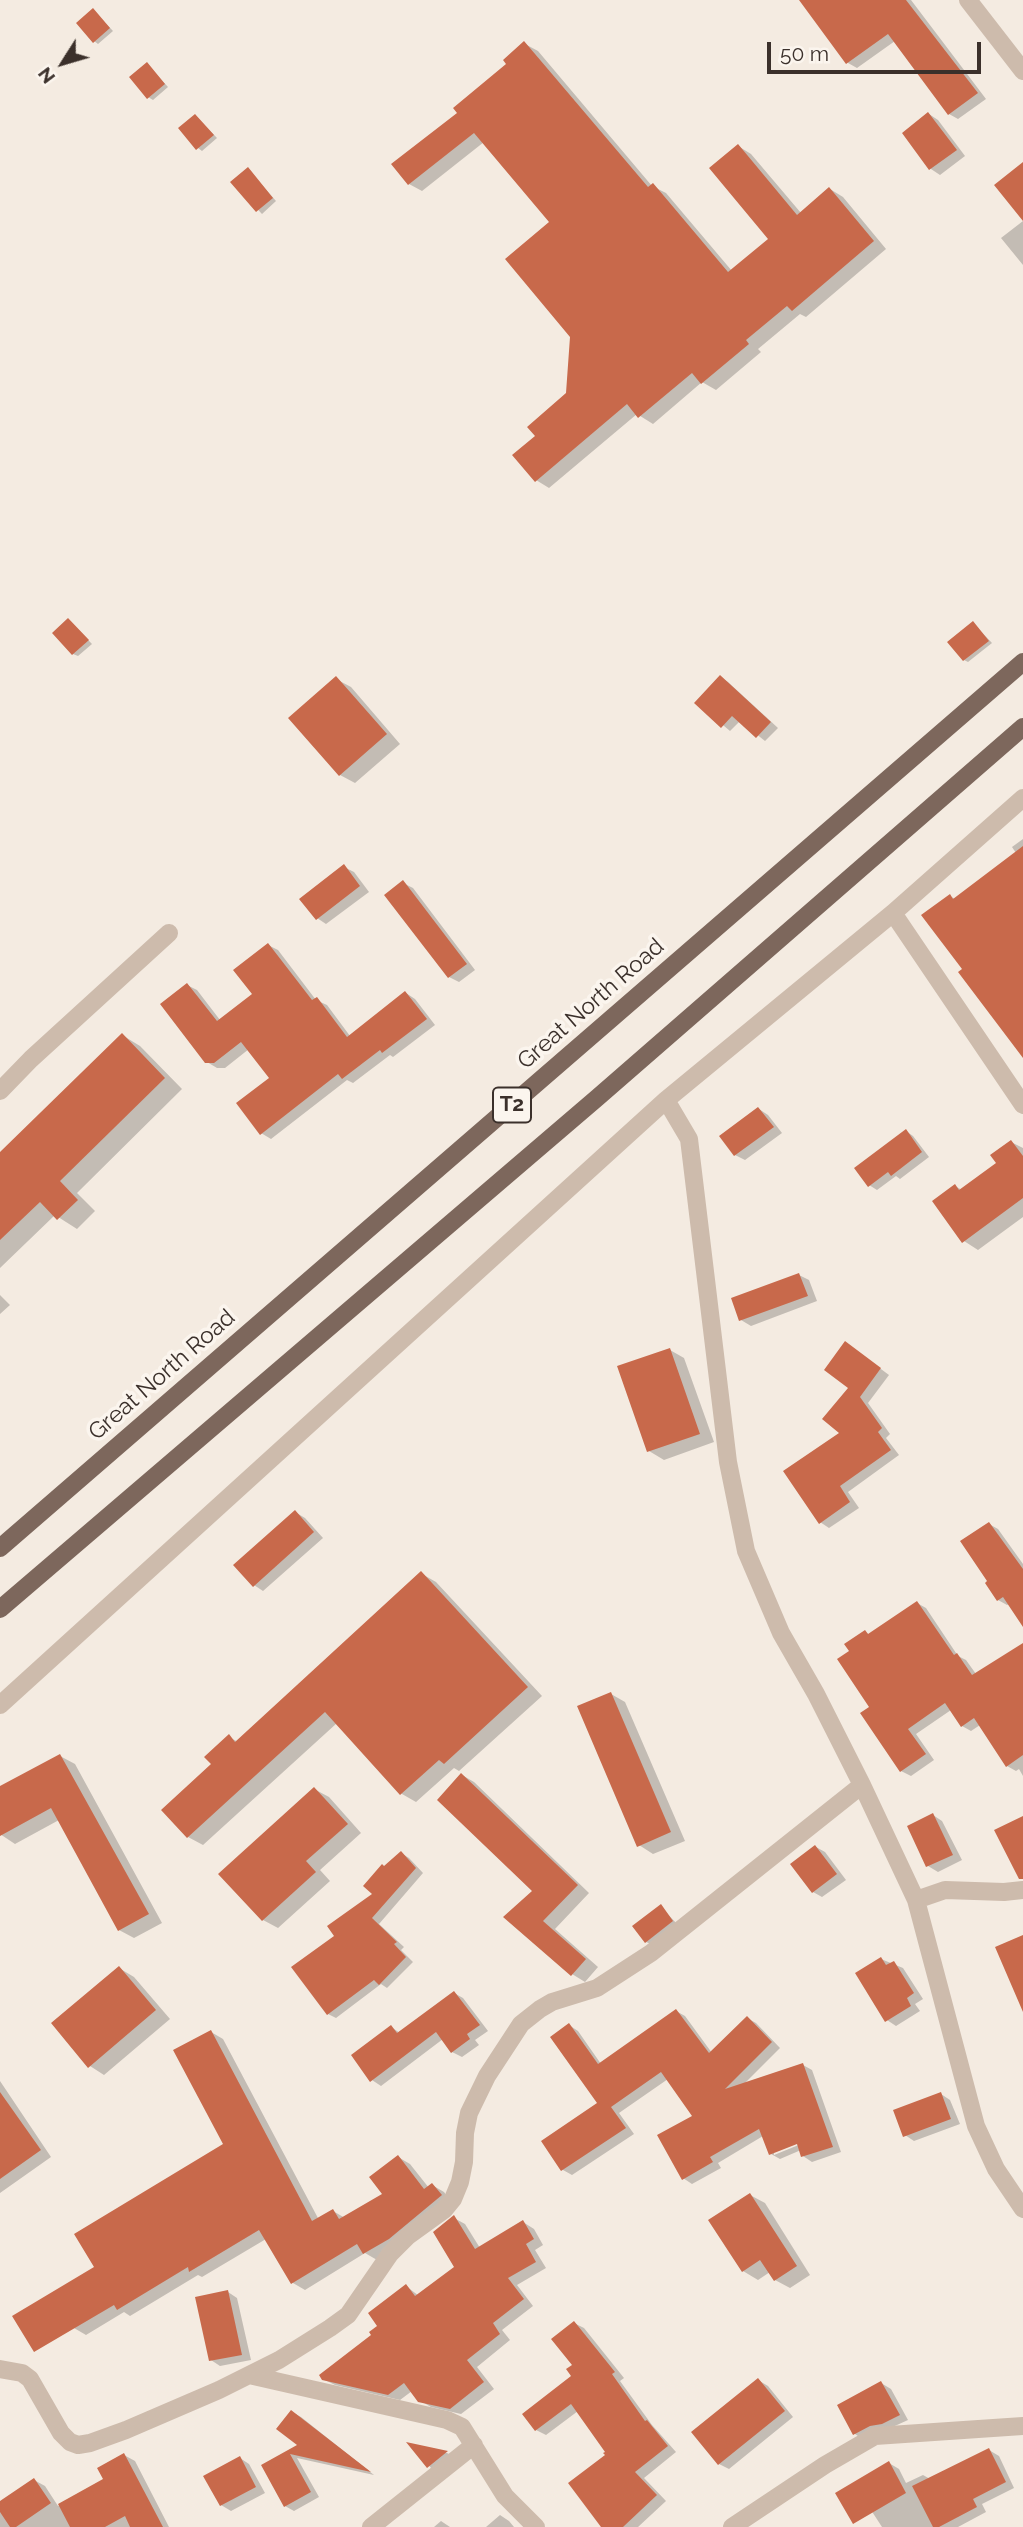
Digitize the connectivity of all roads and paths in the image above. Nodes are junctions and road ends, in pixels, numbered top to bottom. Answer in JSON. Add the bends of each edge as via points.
{"nodes":[{"id":1,"x":968,"y":0,"type":"edge"},
{"id":2,"x":1023,"y":71,"type":"edge"},
{"id":3,"x":1023,"y":662,"type":"edge"},
{"id":4,"x":1023,"y":727,"type":"edge"},
{"id":5,"x":1023,"y":798,"type":"edge"},
{"id":6,"x":893,"y":913,"type":"junction"},
{"id":7,"x":169,"y":933,"type":"dead end"},
{"id":8,"x":0,"y":1091,"type":"edge"},
{"id":9,"x":666,"y":1100,"type":"junction"},
{"id":10,"x":1023,"y":1105,"type":"edge"},
{"id":11,"x":0,"y":1548,"type":"edge"},
{"id":12,"x":0,"y":1609,"type":"edge"},
{"id":13,"x":0,"y":1705,"type":"edge"},
{"id":14,"x":862,"y":1785,"type":"junction"},
{"id":15,"x":1023,"y":1890,"type":"edge"},
{"id":16,"x":916,"y":1900,"type":"junction"},
{"id":17,"x":1023,"y":2209,"type":"edge"},
{"id":18,"x":0,"y":2369,"type":"edge"},
{"id":19,"x":249,"y":2375,"type":"junction"},
{"id":20,"x":1023,"y":2426,"type":"edge"},
{"id":21,"x":474,"y":2445,"type":"junction"},
{"id":22,"x":371,"y":2527,"type":"edge"},
{"id":23,"x":536,"y":2527,"type":"edge"},
{"id":24,"x":732,"y":2527,"type":"edge"}],
"edges":[{"from":1,"to":2,"type":"street"},
{"from":3,"to":11,"type":"main road","name":"Great North Road","number":"T2"},
{"from":4,"to":12,"type":"main road","number":"T2"},
{"from":5,"to":6,"type":"street"},
{"from":6,"to":9,"type":"street"},
{"from":6,"to":10,"type":"street"},
{"from":7,"to":8,"type":"street"},
{"from":9,"to":13,"type":"street"},
{"from":9,"to":14,"type":"street","via":[[689,1139],[728,1462],[746,1551],[781,1633]]},
{"from":14,"to":16,"type":"street"},
{"from":14,"to":19,"type":"street","via":[[651,1953],[597,1988],[552,2002],[530,2015],[487,2076],[469,2113],[462,2172],[453,2199],[390,2254],[348,2315]]},
{"from":15,"to":16,"type":"street","via":[[945,1890]]},
{"from":16,"to":17,"type":"street","via":[[976,2126],[996,2169]]},
{"from":18,"to":19,"type":"street","via":[[30,2379],[61,2433],[78,2445],[126,2430]]},
{"from":19,"to":21,"type":"street","via":[[447,2420],[462,2427]]},
{"from":20,"to":24,"type":"street","via":[[875,2436]]},
{"from":21,"to":22,"type":"street"},
{"from":21,"to":23,"type":"street","via":[[505,2496]]}]}
